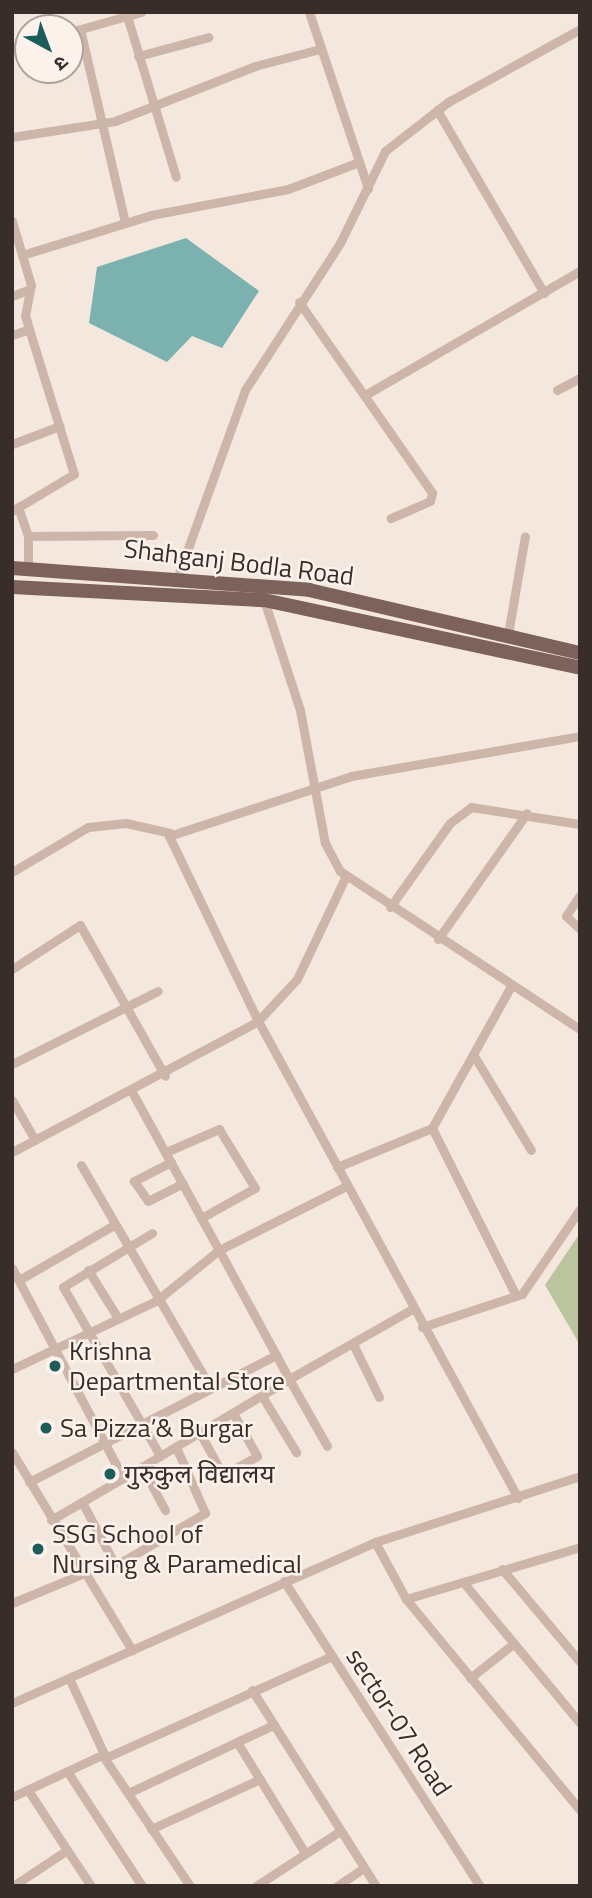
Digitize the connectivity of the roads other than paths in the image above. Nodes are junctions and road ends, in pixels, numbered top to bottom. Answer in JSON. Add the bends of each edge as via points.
{"nodes":[{"id":1,"x":141,"y":12,"type":"edge"},
{"id":2,"x":309,"y":12,"type":"edge"},
{"id":3,"x":127,"y":16,"type":"junction"},
{"id":4,"x":84,"y":28,"type":"edge"},
{"id":5,"x":580,"y":29,"type":"edge"},
{"id":6,"x":209,"y":37,"type":"dead end"},
{"id":7,"x":320,"y":49,"type":"junction"},
{"id":8,"x":138,"y":56,"type":"junction"},
{"id":9,"x":84,"y":61,"type":"edge"},
{"id":10,"x":153,"y":107,"type":"junction"},
{"id":11,"x":437,"y":110,"type":"junction"},
{"id":12,"x":102,"y":124,"type":"junction"},
{"id":13,"x":12,"y":137,"type":"edge"},
{"id":14,"x":359,"y":162,"type":"junction"},
{"id":15,"x":176,"y":177,"type":"dead end"},
{"id":16,"x":368,"y":188,"type":"junction"},
{"id":17,"x":12,"y":221,"type":"edge"},
{"id":18,"x":125,"y":223,"type":"junction"},
{"id":19,"x":22,"y":255,"type":"junction"},
{"id":20,"x":580,"y":271,"type":"edge"},
{"id":21,"x":30,"y":289,"type":"junction"},
{"id":22,"x":544,"y":293,"type":"junction"},
{"id":23,"x":12,"y":296,"type":"edge"},
{"id":24,"x":299,"y":302,"type":"junction"},
{"id":25,"x":29,"y":329,"type":"junction"},
{"id":26,"x":12,"y":335,"type":"edge"},
{"id":27,"x":580,"y":378,"type":"edge"},
{"id":28,"x":557,"y":390,"type":"dead end"},
{"id":29,"x":365,"y":395,"type":"junction"},
{"id":30,"x":60,"y":426,"type":"junction"},
{"id":31,"x":12,"y":444,"type":"edge"},
{"id":32,"x":15,"y":509,"type":"edge"},
{"id":33,"x":391,"y":518,"type":"dead end"},
{"id":34,"x":153,"y":535,"type":"dead end"},
{"id":35,"x":28,"y":536,"type":"junction"},
{"id":36,"x":524,"y":536,"type":"dead end"},
{"id":37,"x":12,"y":568,"type":"edge"},
{"id":38,"x":28,"y":568,"type":"junction"},
{"id":39,"x":178,"y":576,"type":"junction"},
{"id":40,"x":12,"y":587,"type":"edge"},
{"id":41,"x":264,"y":600,"type":"junction"},
{"id":42,"x":508,"y":634,"type":"junction"},
{"id":43,"x":580,"y":653,"type":"edge"},
{"id":44,"x":580,"y":668,"type":"edge"},
{"id":45,"x":580,"y":736,"type":"edge"},
{"id":46,"x":313,"y":786,"type":"junction"},
{"id":47,"x":527,"y":813,"type":"junction"},
{"id":48,"x":580,"y":824,"type":"edge"},
{"id":49,"x":170,"y":832,"type":"junction"},
{"id":50,"x":12,"y":872,"type":"edge"},
{"id":51,"x":345,"y":876,"type":"junction"},
{"id":52,"x":580,"y":895,"type":"edge"},
{"id":53,"x":390,"y":907,"type":"junction"},
{"id":54,"x":580,"y":929,"type":"edge"},
{"id":55,"x":438,"y":939,"type":"junction"},
{"id":56,"x":12,"y":969,"type":"edge"},
{"id":57,"x":511,"y":986,"type":"junction"},
{"id":58,"x":158,"y":990,"type":"dead end"},
{"id":59,"x":128,"y":1007,"type":"junction"},
{"id":60,"x":258,"y":1021,"type":"junction"},
{"id":61,"x":580,"y":1029,"type":"edge"},
{"id":62,"x":473,"y":1054,"type":"junction"},
{"id":63,"x":12,"y":1064,"type":"edge"},
{"id":64,"x":165,"y":1076,"type":"junction"},
{"id":65,"x":132,"y":1092,"type":"junction"},
{"id":66,"x":12,"y":1101,"type":"edge"},
{"id":67,"x":432,"y":1128,"type":"junction"},
{"id":68,"x":35,"y":1140,"type":"junction"},
{"id":69,"x":531,"y":1150,"type":"dead end"},
{"id":70,"x":12,"y":1152,"type":"edge"},
{"id":71,"x":166,"y":1152,"type":"junction"},
{"id":72,"x":171,"y":1162,"type":"junction"},
{"id":73,"x":82,"y":1166,"type":"dead end"},
{"id":74,"x":337,"y":1167,"type":"junction"},
{"id":75,"x":183,"y":1184,"type":"junction"},
{"id":76,"x":346,"y":1186,"type":"junction"},
{"id":77,"x":580,"y":1209,"type":"edge"},
{"id":78,"x":201,"y":1218,"type":"junction"},
{"id":79,"x":114,"y":1225,"type":"junction"},
{"id":80,"x":152,"y":1233,"type":"dead end"},
{"id":81,"x":125,"y":1248,"type":"junction"},
{"id":82,"x":219,"y":1250,"type":"junction"},
{"id":83,"x":12,"y":1268,"type":"edge"},
{"id":84,"x":88,"y":1270,"type":"junction"},
{"id":85,"x":19,"y":1280,"type":"junction"},
{"id":86,"x":516,"y":1296,"type":"junction"},
{"id":87,"x":156,"y":1301,"type":"junction"},
{"id":88,"x":412,"y":1309,"type":"junction"},
{"id":89,"x":118,"y":1318,"type":"junction"},
{"id":90,"x":422,"y":1328,"type":"junction"},
{"id":91,"x":89,"y":1334,"type":"junction"},
{"id":92,"x":353,"y":1344,"type":"junction"},
{"id":93,"x":58,"y":1352,"type":"junction"},
{"id":94,"x":276,"y":1355,"type":"junction"},
{"id":95,"x":12,"y":1369,"type":"edge"},
{"id":96,"x":289,"y":1379,"type":"junction"},
{"id":97,"x":211,"y":1388,"type":"junction"},
{"id":98,"x":262,"y":1396,"type":"junction"},
{"id":99,"x":379,"y":1396,"type":"dead end"},
{"id":100,"x":233,"y":1413,"type":"junction"},
{"id":101,"x":141,"y":1423,"type":"junction"},
{"id":102,"x":200,"y":1433,"type":"junction"},
{"id":103,"x":104,"y":1441,"type":"junction"},
{"id":104,"x":327,"y":1446,"type":"dead end"},
{"id":105,"x":176,"y":1447,"type":"junction"},
{"id":106,"x":12,"y":1452,"type":"edge"},
{"id":107,"x":296,"y":1452,"type":"dead end"},
{"id":108,"x":160,"y":1456,"type":"junction"},
{"id":109,"x":142,"y":1467,"type":"junction"},
{"id":110,"x":23,"y":1471,"type":"junction"},
{"id":111,"x":12,"y":1476,"type":"edge"},
{"id":112,"x":580,"y":1476,"type":"edge"},
{"id":113,"x":123,"y":1478,"type":"junction"},
{"id":114,"x":29,"y":1482,"type":"junction"},
{"id":115,"x":518,"y":1498,"type":"junction"},
{"id":116,"x":82,"y":1502,"type":"junction"},
{"id":117,"x":165,"y":1510,"type":"dead end"},
{"id":118,"x":51,"y":1520,"type":"junction"},
{"id":119,"x":374,"y":1542,"type":"junction"},
{"id":120,"x":580,"y":1547,"type":"edge"},
{"id":121,"x":502,"y":1569,"type":"junction"},
{"id":122,"x":82,"y":1574,"type":"junction"},
{"id":123,"x":284,"y":1581,"type":"junction"},
{"id":124,"x":463,"y":1582,"type":"junction"},
{"id":125,"x":406,"y":1599,"type":"junction"},
{"id":126,"x":12,"y":1604,"type":"edge"},
{"id":127,"x":513,"y":1644,"type":"junction"},
{"id":128,"x":132,"y":1650,"type":"junction"},
{"id":129,"x":332,"y":1656,"type":"junction"},
{"id":130,"x":580,"y":1662,"type":"edge"},
{"id":131,"x":470,"y":1678,"type":"junction"},
{"id":132,"x":70,"y":1680,"type":"junction"},
{"id":133,"x":252,"y":1690,"type":"junction"},
{"id":134,"x":12,"y":1703,"type":"edge"},
{"id":135,"x":580,"y":1723,"type":"edge"},
{"id":136,"x":273,"y":1725,"type":"junction"},
{"id":137,"x":237,"y":1742,"type":"junction"},
{"id":138,"x":104,"y":1757,"type":"junction"},
{"id":139,"x":67,"y":1772,"type":"junction"},
{"id":140,"x":260,"y":1779,"type":"junction"},
{"id":141,"x":28,"y":1790,"type":"junction"},
{"id":142,"x":128,"y":1793,"type":"junction"},
{"id":143,"x":12,"y":1797,"type":"edge"},
{"id":144,"x":576,"y":1797,"type":"edge"},
{"id":145,"x":580,"y":1810,"type":"edge"},
{"id":146,"x":151,"y":1829,"type":"junction"},
{"id":147,"x":340,"y":1831,"type":"junction"},
{"id":148,"x":67,"y":1850,"type":"junction"},
{"id":149,"x":306,"y":1853,"type":"junction"},
{"id":150,"x":364,"y":1868,"type":"junction"},
{"id":151,"x":13,"y":1886,"type":"edge"},
{"id":152,"x":91,"y":1886,"type":"edge"},
{"id":153,"x":142,"y":1886,"type":"edge"},
{"id":154,"x":190,"y":1886,"type":"edge"},
{"id":155,"x":256,"y":1886,"type":"edge"},
{"id":156,"x":337,"y":1886,"type":"edge"},
{"id":157,"x":376,"y":1886,"type":"edge"},
{"id":158,"x":480,"y":1886,"type":"edge"}],
"edges":[{"from":1,"to":3,"type":"street"},
{"from":2,"to":7,"type":"street"},
{"from":3,"to":4,"type":"street"},
{"from":3,"to":8,"type":"street"},
{"from":5,"to":11,"type":"street"},
{"from":6,"to":8,"type":"street"},
{"from":7,"to":10,"type":"street","via":[[255,66]]},
{"from":7,"to":14,"type":"street"},
{"from":8,"to":10,"type":"street"},
{"from":9,"to":12,"type":"street"},
{"from":10,"to":12,"type":"street"},
{"from":10,"to":15,"type":"street"},
{"from":11,"to":16,"type":"street","via":[[385,151]]},
{"from":11,"to":22,"type":"street"},
{"from":12,"to":13,"type":"street"},
{"from":12,"to":18,"type":"street"},
{"from":14,"to":16,"type":"street"},
{"from":14,"to":18,"type":"street","via":[[288,189]]},
{"from":16,"to":24,"type":"street","via":[[340,243]]},
{"from":17,"to":19,"type":"street"},
{"from":18,"to":19,"type":"street"},
{"from":19,"to":21,"type":"street"},
{"from":20,"to":22,"type":"street"},
{"from":21,"to":23,"type":"street"},
{"from":21,"to":25,"type":"street","via":[[24,315]]},
{"from":22,"to":29,"type":"street"},
{"from":24,"to":29,"type":"street"},
{"from":24,"to":39,"type":"street","via":[[245,390]]},
{"from":25,"to":26,"type":"street"},
{"from":25,"to":30,"type":"street"},
{"from":27,"to":28,"type":"street"},
{"from":29,"to":33,"type":"street","via":[[433,496]]},
{"from":30,"to":31,"type":"street"},
{"from":30,"to":32,"type":"street","via":[[74,474]]},
{"from":32,"to":35,"type":"street"},
{"from":34,"to":35,"type":"street"},
{"from":35,"to":38,"type":"street"},
{"from":36,"to":42,"type":"street"},
{"from":37,"to":38,"type":"main road","name":"Shahganj Bodla Road"},
{"from":38,"to":39,"type":"main road","name":"Shahganj Bodla Road"},
{"from":39,"to":42,"type":"main road","name":"Shahganj Bodla Road","via":[[309,590]]},
{"from":40,"to":41,"type":"main road","name":"Shahganj Bodla Road","via":[[152,590]]},
{"from":41,"to":44,"type":"main road","name":"Shahganj Bodla Road"},
{"from":41,"to":46,"type":"street","via":[[292,679]]},
{"from":42,"to":43,"type":"main road","name":"Shahganj Bodla Road"},
{"from":45,"to":46,"type":"street"},
{"from":46,"to":49,"type":"street"},
{"from":46,"to":51,"type":"street","via":[[325,843]]},
{"from":47,"to":48,"type":"street"},
{"from":47,"to":53,"type":"street","via":[[482,804],[461,813]]},
{"from":47,"to":55,"type":"street"},
{"from":49,"to":50,"type":"street","via":[[125,823],[88,827]]},
{"from":49,"to":60,"type":"street"},
{"from":51,"to":53,"type":"street"},
{"from":51,"to":60,"type":"street","via":[[297,979]]},
{"from":52,"to":54,"type":"street","via":[[566,916]]},
{"from":53,"to":55,"type":"street"},
{"from":55,"to":57,"type":"street"},
{"from":56,"to":59,"type":"street","via":[[80,925]]},
{"from":57,"to":61,"type":"street"},
{"from":57,"to":62,"type":"street"},
{"from":58,"to":59,"type":"street"},
{"from":59,"to":63,"type":"street"},
{"from":59,"to":64,"type":"street"},
{"from":60,"to":64,"type":"street"},
{"from":60,"to":74,"type":"street"},
{"from":62,"to":67,"type":"street"},
{"from":62,"to":69,"type":"street"},
{"from":64,"to":65,"type":"street"},
{"from":65,"to":68,"type":"street"},
{"from":65,"to":71,"type":"street"},
{"from":66,"to":68,"type":"street"},
{"from":67,"to":74,"type":"street"},
{"from":67,"to":86,"type":"street"},
{"from":68,"to":70,"type":"street"},
{"from":71,"to":72,"type":"street"},
{"from":71,"to":78,"type":"street","via":[[219,1129],[255,1188]]},
{"from":72,"to":75,"type":"street"},
{"from":72,"to":75,"type":"street","via":[[134,1181],[148,1201]]},
{"from":73,"to":79,"type":"street"},
{"from":74,"to":76,"type":"street"},
{"from":75,"to":78,"type":"street"},
{"from":76,"to":82,"type":"street"},
{"from":76,"to":88,"type":"street"},
{"from":77,"to":86,"type":"street"},
{"from":78,"to":82,"type":"street"},
{"from":79,"to":81,"type":"street"},
{"from":79,"to":85,"type":"street"},
{"from":80,"to":81,"type":"street"},
{"from":81,"to":84,"type":"street"},
{"from":81,"to":87,"type":"street"},
{"from":82,"to":87,"type":"street"},
{"from":82,"to":94,"type":"street"},
{"from":83,"to":85,"type":"street"},
{"from":84,"to":89,"type":"street"},
{"from":84,"to":91,"type":"street","via":[[63,1287]]},
{"from":85,"to":93,"type":"street"},
{"from":86,"to":90,"type":"street"},
{"from":87,"to":89,"type":"street"},
{"from":87,"to":97,"type":"street"},
{"from":88,"to":90,"type":"street"},
{"from":88,"to":92,"type":"street"},
{"from":89,"to":91,"type":"street"},
{"from":90,"to":115,"type":"street"},
{"from":91,"to":93,"type":"street"},
{"from":91,"to":101,"type":"street"},
{"from":92,"to":96,"type":"street"},
{"from":92,"to":99,"type":"street"},
{"from":93,"to":95,"type":"street"},
{"from":93,"to":103,"type":"street"},
{"from":94,"to":96,"type":"street"},
{"from":94,"to":97,"type":"street"},
{"from":96,"to":98,"type":"street"},
{"from":96,"to":104,"type":"street"},
{"from":97,"to":101,"type":"street"},
{"from":98,"to":100,"type":"street"},
{"from":98,"to":107,"type":"street"},
{"from":100,"to":102,"type":"street"},
{"from":100,"to":102,"type":"street","via":[[257,1456],[223,1475]]},
{"from":101,"to":103,"type":"street"},
{"from":101,"to":108,"type":"street"},
{"from":102,"to":105,"type":"street"},
{"from":103,"to":113,"type":"street"},
{"from":103,"to":114,"type":"street"},
{"from":105,"to":108,"type":"street"},
{"from":105,"to":116,"type":"street","via":[[205,1513],[120,1563],[114,1563]]},
{"from":106,"to":110,"type":"street"},
{"from":108,"to":109,"type":"street"},
{"from":109,"to":113,"type":"street"},
{"from":109,"to":117,"type":"street"},
{"from":110,"to":111,"type":"street"},
{"from":110,"to":114,"type":"street"},
{"from":112,"to":115,"type":"street"},
{"from":113,"to":116,"type":"street"},
{"from":114,"to":118,"type":"street"},
{"from":115,"to":119,"type":"street"},
{"from":116,"to":118,"type":"street"},
{"from":118,"to":122,"type":"street"},
{"from":119,"to":123,"type":"street"},
{"from":119,"to":125,"type":"street"},
{"from":120,"to":121,"type":"street"},
{"from":121,"to":124,"type":"street"},
{"from":121,"to":130,"type":"street"},
{"from":122,"to":126,"type":"street"},
{"from":122,"to":128,"type":"street"},
{"from":123,"to":128,"type":"street"},
{"from":123,"to":129,"type":"street","name":"sector-07 Road"},
{"from":124,"to":125,"type":"street"},
{"from":124,"to":127,"type":"street"},
{"from":125,"to":131,"type":"street"},
{"from":127,"to":131,"type":"street"},
{"from":127,"to":135,"type":"street"},
{"from":128,"to":132,"type":"street"},
{"from":129,"to":133,"type":"street"},
{"from":129,"to":158,"type":"street","name":"sector-07 Road"},
{"from":131,"to":144,"type":"street"},
{"from":132,"to":134,"type":"street"},
{"from":132,"to":138,"type":"street"},
{"from":133,"to":136,"type":"street"},
{"from":133,"to":138,"type":"street"},
{"from":136,"to":137,"type":"street"},
{"from":136,"to":147,"type":"street"},
{"from":137,"to":140,"type":"street"},
{"from":137,"to":142,"type":"street"},
{"from":138,"to":139,"type":"street"},
{"from":138,"to":142,"type":"street"},
{"from":139,"to":141,"type":"street"},
{"from":139,"to":153,"type":"street"},
{"from":140,"to":146,"type":"street"},
{"from":140,"to":149,"type":"street"},
{"from":141,"to":143,"type":"street"},
{"from":141,"to":148,"type":"street"},
{"from":142,"to":146,"type":"street"},
{"from":144,"to":145,"type":"street"},
{"from":146,"to":154,"type":"street"},
{"from":147,"to":149,"type":"street"},
{"from":147,"to":150,"type":"street"},
{"from":148,"to":151,"type":"street"},
{"from":148,"to":152,"type":"street"},
{"from":149,"to":155,"type":"street"},
{"from":150,"to":156,"type":"street"},
{"from":150,"to":157,"type":"street"}]}
